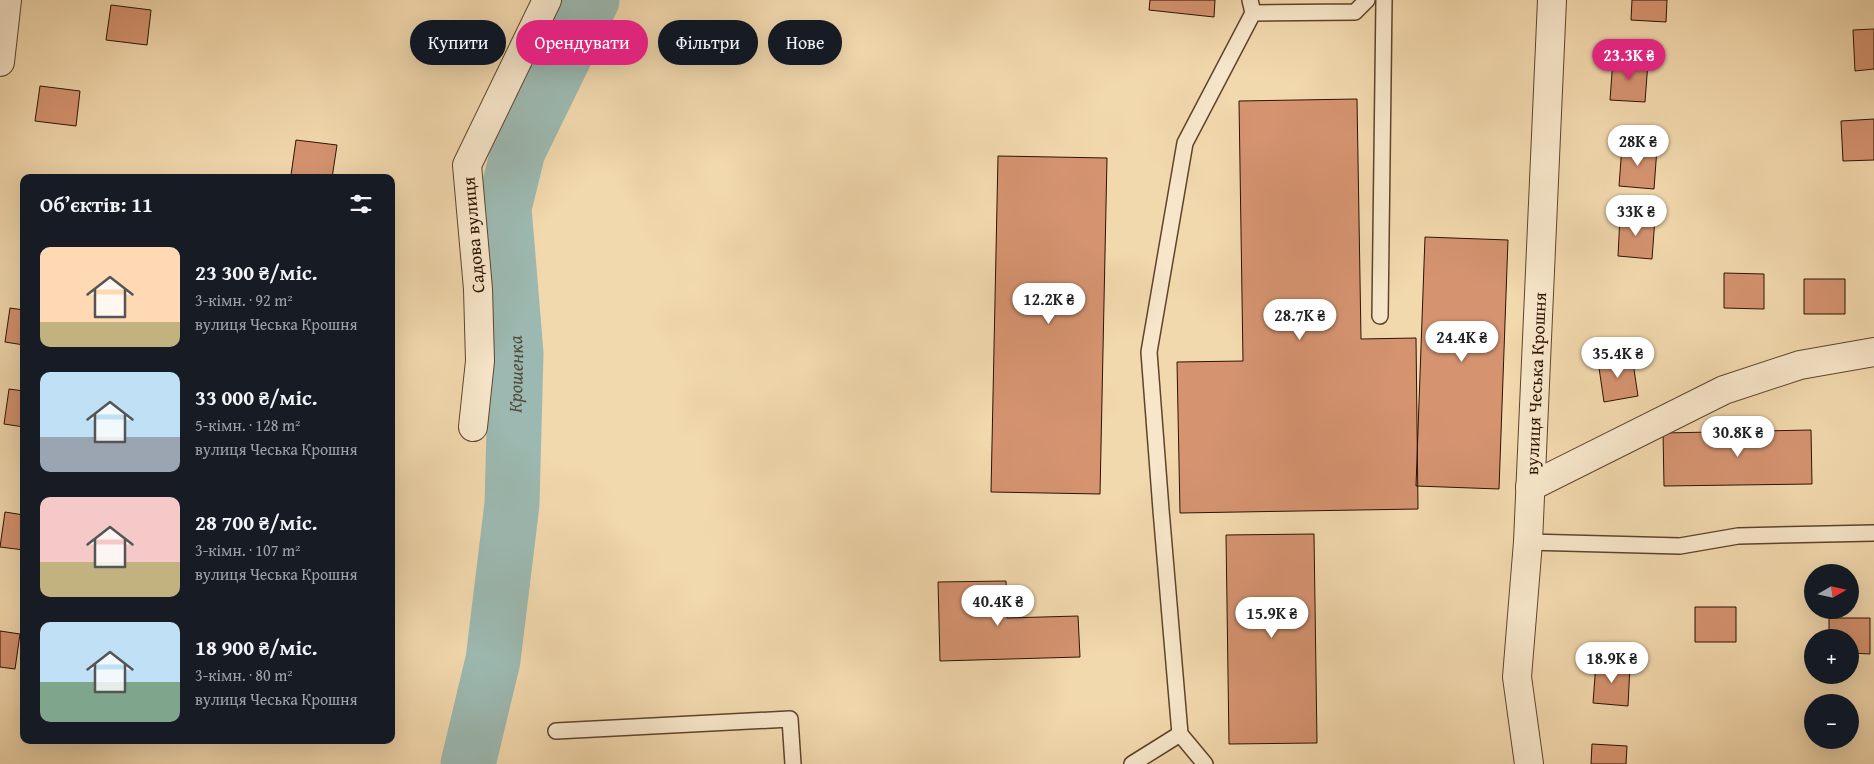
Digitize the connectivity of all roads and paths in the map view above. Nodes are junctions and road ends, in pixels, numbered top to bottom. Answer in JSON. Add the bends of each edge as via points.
{"nodes":[{"id":1,"x":7,"y":0,"type":"edge"},
{"id":2,"x":547,"y":0,"type":"edge"},
{"id":3,"x":1367,"y":0,"type":"edge"},
{"id":4,"x":1384,"y":0,"type":"edge"},
{"id":5,"x":1552,"y":0,"type":"edge"},
{"id":6,"x":1251,"y":6,"type":"edge"},
{"id":7,"x":0,"y":62,"type":"edge"},
{"id":8,"x":1380,"y":316,"type":"dead end"},
{"id":9,"x":1874,"y":352,"type":"edge"},
{"id":10,"x":473,"y":427,"type":"dead end"},
{"id":11,"x":1530,"y":487,"type":"junction"},
{"id":12,"x":1874,"y":533,"type":"edge"},
{"id":13,"x":1528,"y":542,"type":"junction"},
{"id":14,"x":556,"y":731,"type":"dead end"},
{"id":15,"x":1180,"y":734,"type":"junction"},
{"id":16,"x":793,"y":764,"type":"edge"},
{"id":17,"x":1132,"y":764,"type":"edge"},
{"id":18,"x":1205,"y":764,"type":"edge"},
{"id":19,"x":1529,"y":764,"type":"edge"}],
"edges":[{"from":1,"to":7,"type":"street"},
{"from":2,"to":10,"type":"street","name":"Садова вулиця","via":[[467,165],[480,352]]},
{"from":3,"to":6,"type":"lane","via":[[1355,12]]},
{"from":4,"to":8,"type":"lane"},
{"from":5,"to":11,"type":"street","name":"вулиця Чеська Крошня"},
{"from":6,"to":15,"type":"lane","via":[[1185,143],[1150,352]]},
{"from":9,"to":11,"type":"street","via":[[1800,365],[1724,390]]},
{"from":11,"to":13,"type":"street","name":"вулиця Чеська Крошня"},
{"from":12,"to":13,"type":"lane","via":[[1738,536],[1680,546]]},
{"from":13,"to":19,"type":"street","name":"вулиця Чеська Крошня","via":[[1517,678]]},
{"from":14,"to":16,"type":"lane","via":[[790,718]]},
{"from":15,"to":17,"type":"lane"},
{"from":15,"to":18,"type":"lane"}]}
